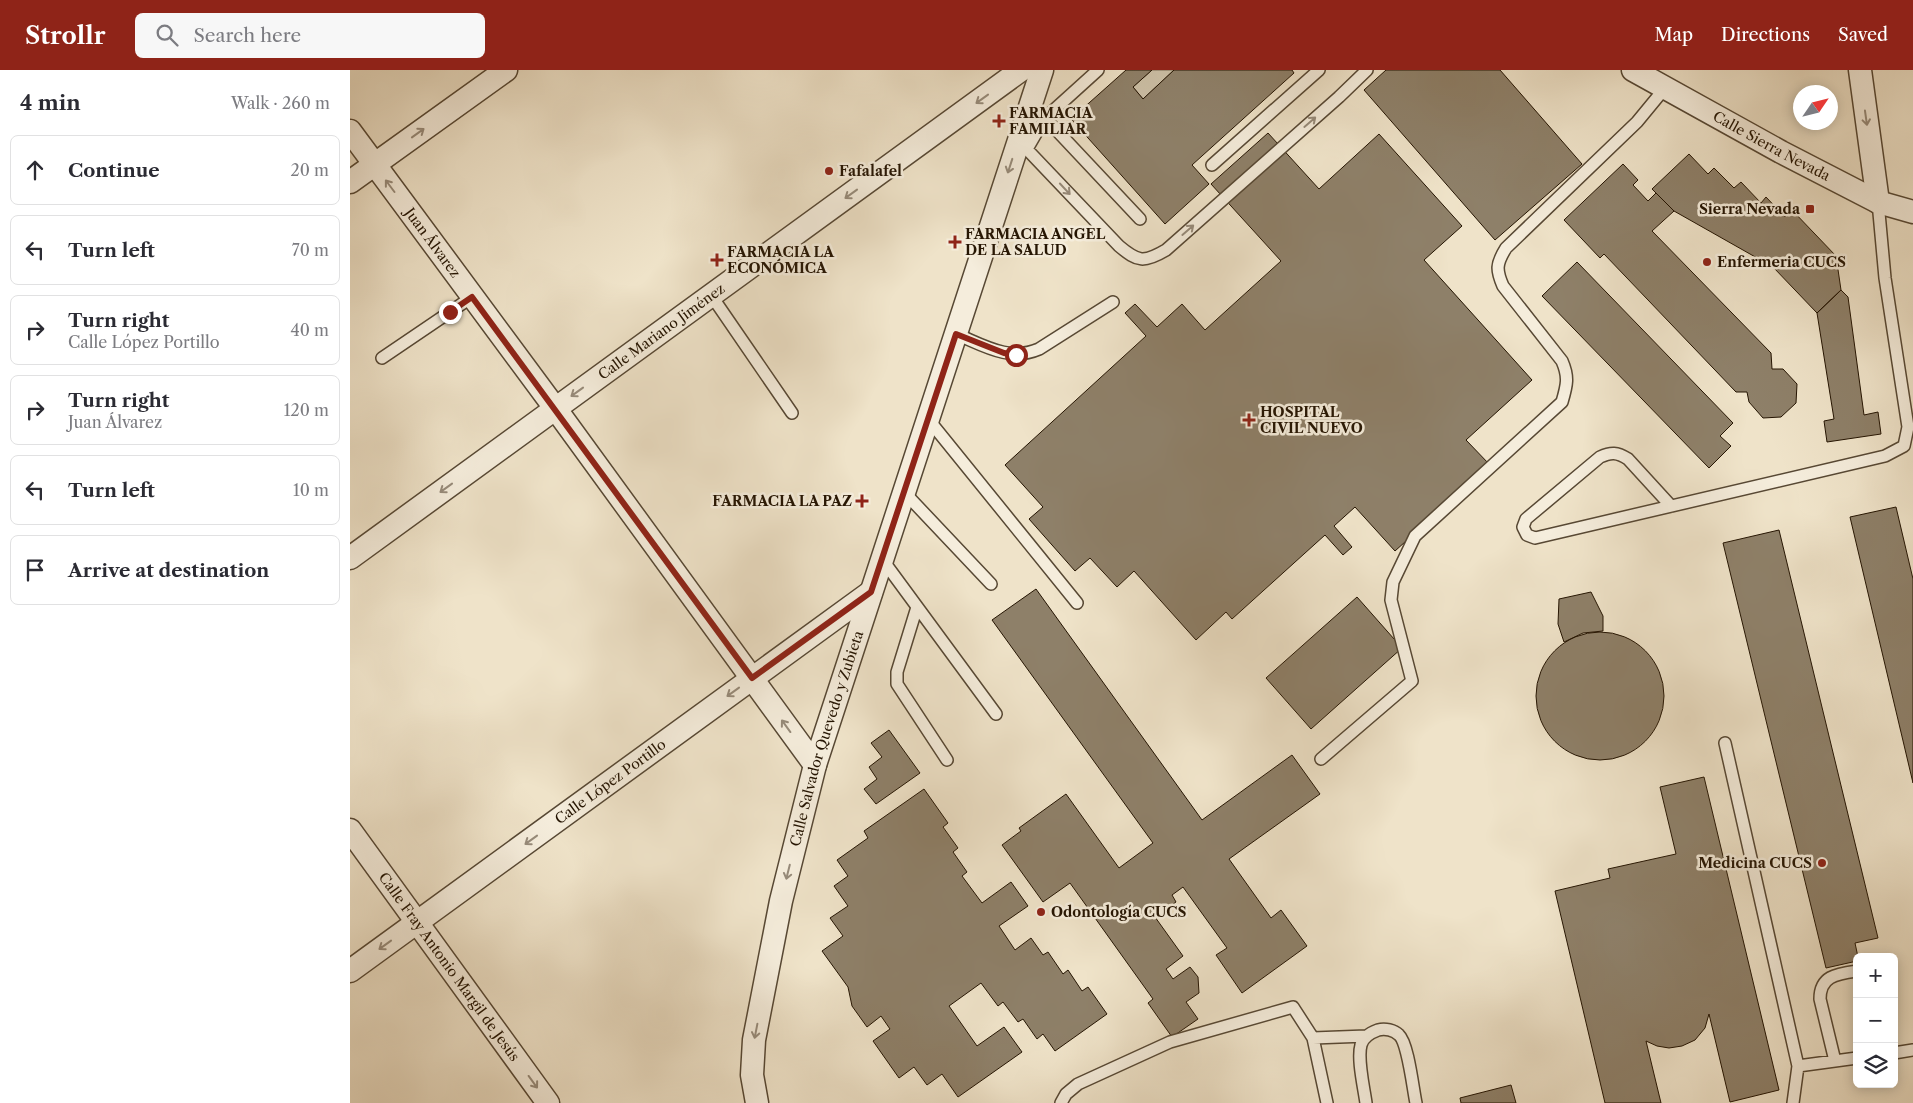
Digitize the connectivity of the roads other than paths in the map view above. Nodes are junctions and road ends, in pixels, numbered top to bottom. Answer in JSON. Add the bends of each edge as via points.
{"nodes":[{"id":1,"x":506,"y":70,"type":"edge"},
{"id":2,"x":1022,"y":70,"type":"edge"},
{"id":3,"x":1042,"y":70,"type":"edge"},
{"id":4,"x":1098,"y":70,"type":"edge"},
{"id":5,"x":1319,"y":70,"type":"edge"},
{"id":6,"x":1367,"y":70,"type":"edge"},
{"id":7,"x":1633,"y":70,"type":"edge"},
{"id":8,"x":1860,"y":70,"type":"edge"},
{"id":9,"x":1665,"y":88,"type":"junction"},
{"id":10,"x":1045,"y":118,"type":"junction"},
{"id":11,"x":350,"y":131,"type":"edge"},
{"id":12,"x":1023,"y":145,"type":"junction"},
{"id":13,"x":374,"y":165,"type":"junction"},
{"id":14,"x":1212,"y":165,"type":"dead end"},
{"id":15,"x":350,"y":182,"type":"edge"},
{"id":16,"x":1878,"y":202,"type":"junction"},
{"id":17,"x":1913,"y":212,"type":"edge"},
{"id":18,"x":1140,"y":219,"type":"dead end"},
{"id":19,"x":711,"y":295,"type":"junction"},
{"id":20,"x":472,"y":297,"type":"junction"},
{"id":21,"x":1113,"y":302,"type":"dead end"},
{"id":22,"x":956,"y":334,"type":"junction"},
{"id":23,"x":382,"y":358,"type":"dead end"},
{"id":24,"x":556,"y":408,"type":"junction"},
{"id":25,"x":792,"y":413,"type":"dead end"},
{"id":26,"x":928,"y":420,"type":"junction"},
{"id":27,"x":904,"y":492,"type":"junction"},
{"id":28,"x":1671,"y":506,"type":"junction"},
{"id":29,"x":350,"y":558,"type":"edge"},
{"id":30,"x":882,"y":559,"type":"junction"},
{"id":31,"x":991,"y":584,"type":"dead end"},
{"id":32,"x":871,"y":592,"type":"junction"},
{"id":33,"x":1077,"y":603,"type":"dead end"},
{"id":34,"x":918,"y":607,"type":"junction"},
{"id":35,"x":752,"y":678,"type":"junction"},
{"id":36,"x":996,"y":714,"type":"dead end"},
{"id":37,"x":1725,"y":743,"type":"dead end"},
{"id":38,"x":1321,"y":759,"type":"dead end"},
{"id":39,"x":947,"y":760,"type":"dead end"},
{"id":40,"x":815,"y":765,"type":"junction"},
{"id":41,"x":350,"y":830,"type":"edge"},
{"id":42,"x":417,"y":922,"type":"junction"},
{"id":43,"x":350,"y":971,"type":"edge"},
{"id":44,"x":1853,"y":971,"type":"edge"},
{"id":45,"x":1366,"y":1036,"type":"junction"},
{"id":46,"x":1313,"y":1038,"type":"junction"},
{"id":47,"x":1913,"y":1050,"type":"edge"},
{"id":48,"x":1898,"y":1052,"type":"edge"},
{"id":49,"x":1853,"y":1059,"type":"edge"},
{"id":50,"x":1835,"y":1061,"type":"junction"},
{"id":51,"x":1798,"y":1066,"type":"junction"},
{"id":52,"x":759,"y":1102,"type":"edge"},
{"id":53,"x":548,"y":1103,"type":"edge"},
{"id":54,"x":1061,"y":1103,"type":"edge"},
{"id":55,"x":1327,"y":1103,"type":"edge"},
{"id":56,"x":1366,"y":1103,"type":"edge"},
{"id":57,"x":1416,"y":1103,"type":"edge"},
{"id":58,"x":1793,"y":1103,"type":"edge"}],
"edges":[{"from":13,"to":1,"type":"street","one_way":true},
{"from":2,"to":19,"type":"street","name":"Calle Mariano Jiménez","one_way":true},
{"from":3,"to":12,"type":"street","name":"Calle Salvador Quevedo y Zubieta"},
{"from":4,"to":10,"type":"lane"},
{"from":5,"to":14,"type":"lane"},
{"from":12,"to":6,"type":"lane","one_way":true,"via":[[1119,246],[1133,258],[1151,259],[1166,250]]},
{"from":7,"to":9,"type":"street","name":"Calle Sierra Nevada"},
{"from":8,"to":16,"type":"street","one_way":true},
{"from":9,"to":16,"type":"street","name":"Calle Sierra Nevada"},
{"from":9,"to":38,"type":"lane","via":[[1637,122],[1506,248],[1498,260],[1498,274],[1503,286],[1562,361],[1567,374],[1562,402],[1415,536],[1393,582],[1391,600],[1412,682]]},
{"from":10,"to":12,"type":"lane"},
{"from":10,"to":18,"type":"lane"},
{"from":11,"to":13,"type":"street","name":"Juan Álvarez"},
{"from":12,"to":22,"type":"street","name":"Calle Salvador Quevedo y Zubieta","one_way":true},
{"from":13,"to":15,"type":"street"},
{"from":20,"to":13,"type":"street","name":"Juan Álvarez","one_way":true},
{"from":16,"to":17,"type":"street","name":"Calle Sierra Nevada"},
{"from":16,"to":28,"type":"lane","via":[[1885,278],[1908,427],[1904,446],[1885,456]]},
{"from":19,"to":24,"type":"street","name":"Calle Mariano Jiménez","one_way":true},
{"from":19,"to":25,"type":"lane"},
{"from":20,"to":23,"type":"lane"},
{"from":20,"to":24,"type":"street","name":"Juan Álvarez"},
{"from":21,"to":22,"type":"lane","via":[[1028,354],[1004,353]]},
{"from":22,"to":26,"type":"street","name":"Calle Salvador Quevedo y Zubieta"},
{"from":24,"to":29,"type":"street","name":"Calle Mariano Jiménez","one_way":true},
{"from":24,"to":35,"type":"street","name":"Juan Álvarez"},
{"from":26,"to":27,"type":"street","name":"Calle Salvador Quevedo y Zubieta"},
{"from":26,"to":33,"type":"lane"},
{"from":27,"to":30,"type":"street","name":"Calle Salvador Quevedo y Zubieta"},
{"from":27,"to":31,"type":"lane"},
{"from":28,"to":28,"type":"lane","via":[[1535,538],[1526,536],[1522,528],[1526,519],[1609,453],[1619,453],[1628,459]]},
{"from":30,"to":32,"type":"street","name":"Calle Salvador Quevedo y Zubieta"},
{"from":30,"to":34,"type":"lane"},
{"from":32,"to":35,"type":"street","name":"Calle López Portillo"},
{"from":32,"to":40,"type":"street","name":"Calle Salvador Quevedo y Zubieta"},
{"from":34,"to":36,"type":"lane"},
{"from":34,"to":39,"type":"lane","via":[[897,672],[897,684]]},
{"from":40,"to":35,"type":"street","name":"Juan Álvarez","one_way":true},
{"from":35,"to":42,"type":"street","name":"Calle López Portillo","one_way":true},
{"from":37,"to":51,"type":"lane"},
{"from":40,"to":52,"type":"street","name":"Calle Salvador Quevedo y Zubieta","one_way":true,"via":[[781,901],[754,1040],[752,1075]]},
{"from":41,"to":42,"type":"street","name":"Calle Fray Antonio Margil de Jesús"},
{"from":42,"to":43,"type":"street","name":"Calle López Portillo","one_way":true},
{"from":42,"to":53,"type":"street","name":"Calle Fray Antonio Margil de Jesús","one_way":true},
{"from":44,"to":50,"type":"lane","via":[[1835,975],[1820,989]]},
{"from":45,"to":46,"type":"lane"},
{"from":45,"to":56,"type":"lane","via":[[1360,1053]]},
{"from":45,"to":57,"type":"lane","via":[[1380,1030],[1391,1030],[1400,1036],[1405,1046]]},
{"from":46,"to":54,"type":"lane","via":[[1293,1007],[1170,1042],[1078,1084]]},
{"from":46,"to":55,"type":"lane"},
{"from":47,"to":48,"type":"lane"},
{"from":49,"to":50,"type":"lane"},
{"from":50,"to":51,"type":"lane"},
{"from":51,"to":58,"type":"lane"}]}
